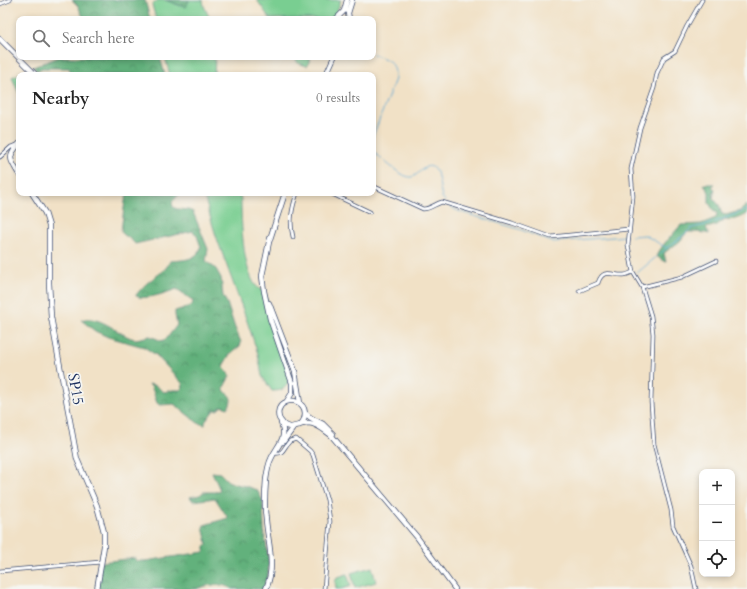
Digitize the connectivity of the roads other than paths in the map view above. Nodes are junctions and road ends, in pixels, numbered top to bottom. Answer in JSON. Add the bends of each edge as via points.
{"nodes":[{"id":1,"x":10,"y":0,"type":"edge"},
{"id":2,"x":347,"y":0,"type":"edge"},
{"id":3,"x":352,"y":0,"type":"edge"},
{"id":4,"x":702,"y":0,"type":"edge"},
{"id":5,"x":0,"y":4,"type":"edge"},
{"id":6,"x":339,"y":16,"type":"edge"},
{"id":7,"x":348,"y":16,"type":"edge"},
{"id":8,"x":0,"y":39,"type":"edge"},
{"id":9,"x":16,"y":55,"type":"edge"},
{"id":10,"x":21,"y":60,"type":"edge"},
{"id":11,"x":329,"y":60,"type":"edge"},
{"id":12,"x":332,"y":60,"type":"edge"},
{"id":13,"x":33,"y":72,"type":"edge"},
{"id":14,"x":326,"y":72,"type":"edge"},
{"id":15,"x":326,"y":72,"type":"edge"},
{"id":16,"x":16,"y":145,"type":"edge"},
{"id":17,"x":16,"y":146,"type":"edge"},
{"id":18,"x":0,"y":157,"type":"edge"},
{"id":19,"x":16,"y":170,"type":"edge"},
{"id":20,"x":376,"y":187,"type":"edge"},
{"id":21,"x":34,"y":196,"type":"edge"},
{"id":22,"x":284,"y":196,"type":"edge"},
{"id":23,"x":296,"y":196,"type":"edge"},
{"id":24,"x":336,"y":196,"type":"edge"},
{"id":25,"x":370,"y":212,"type":"dead end"},
{"id":26,"x":629,"y":229,"type":"junction"},
{"id":27,"x":293,"y":237,"type":"dead end"},
{"id":28,"x":716,"y":261,"type":"dead end"},
{"id":29,"x":264,"y":264,"type":"junction"},
{"id":30,"x":633,"y":272,"type":"junction"},
{"id":31,"x":642,"y":287,"type":"junction"},
{"id":32,"x":579,"y":291,"type":"dead end"},
{"id":33,"x":287,"y":401,"type":"junction"},
{"id":34,"x":300,"y":403,"type":"junction"},
{"id":35,"x":305,"y":413,"type":"junction"},
{"id":36,"x":280,"y":421,"type":"junction"},
{"id":37,"x":300,"y":425,"type":"junction"},
{"id":38,"x":294,"y":427,"type":"junction"},
{"id":39,"x":338,"y":443,"type":"junction"},
{"id":40,"x":276,"y":450,"type":"junction"},
{"id":41,"x":101,"y":562,"type":"junction"},
{"id":42,"x":0,"y":571,"type":"edge"},
{"id":43,"x":97,"y":589,"type":"edge"},
{"id":44,"x":266,"y":589,"type":"edge"},
{"id":45,"x":324,"y":589,"type":"edge"},
{"id":46,"x":455,"y":589,"type":"edge"},
{"id":47,"x":696,"y":589,"type":"edge"}],
"edges":[{"from":1,"to":5,"type":"street"},
{"from":2,"to":6,"type":"main road","via":[[344,11]]},
{"from":3,"to":7,"type":"main road"},
{"from":4,"to":26,"type":"street","via":[[675,50],[664,58],[657,73],[640,128],[631,169],[633,196]]},
{"from":8,"to":9,"type":"main road"},
{"from":10,"to":13,"type":"main road"},
{"from":11,"to":14,"type":"main road"},
{"from":12,"to":15,"type":"main road"},
{"from":16,"to":18,"type":"street"},
{"from":17,"to":19,"type":"main road","via":[[10,156]]},
{"from":20,"to":26,"type":"street","via":[[423,209],[444,202],[551,237]]},
{"from":21,"to":41,"type":"main road","name":"SP15","via":[[45,213],[49,226],[51,317],[77,459],[97,506],[104,532]]},
{"from":22,"to":29,"type":"main road"},
{"from":23,"to":27,"type":"street","via":[[290,227]]},
{"from":24,"to":25,"type":"street"},
{"from":26,"to":30,"type":"street","via":[[628,245]]},
{"from":28,"to":31,"type":"street","via":[[682,277]]},
{"from":29,"to":33,"type":"main road","via":[[262,276],[266,302],[293,388]]},
{"from":29,"to":34,"type":"main road","via":[[268,301],[295,371]]},
{"from":30,"to":31,"type":"street"},
{"from":30,"to":32,"type":"street","via":[[624,275],[606,273],[598,283]]},
{"from":31,"to":47,"type":"street","via":[[651,316],[653,334],[651,402],[654,444],[673,526],[691,566]]},
{"from":33,"to":34,"type":"main road","via":[[294,400]]},
{"from":33,"to":36,"type":"main road","via":[[279,410]]},
{"from":34,"to":35,"type":"main road"},
{"from":35,"to":37,"type":"main road","via":[[304,421]]},
{"from":35,"to":39,"type":"main road","via":[[327,427]]},
{"from":36,"to":38,"type":"main road"},
{"from":36,"to":40,"type":"main road","via":[[284,433]]},
{"from":37,"to":38,"type":"main road"},
{"from":37,"to":39,"type":"main road","via":[[309,423],[319,426]]},
{"from":38,"to":40,"type":"main road"},
{"from":39,"to":46,"type":"main road","via":[[417,537]]},
{"from":40,"to":44,"type":"main road","via":[[266,480],[265,518],[272,562]]},
{"from":40,"to":45,"type":"street","via":[[278,454],[282,452],[290,441],[296,439],[313,455],[327,500],[330,521]]},
{"from":41,"to":42,"type":"street"},
{"from":41,"to":43,"type":"main road","name":"SP15"}]}
